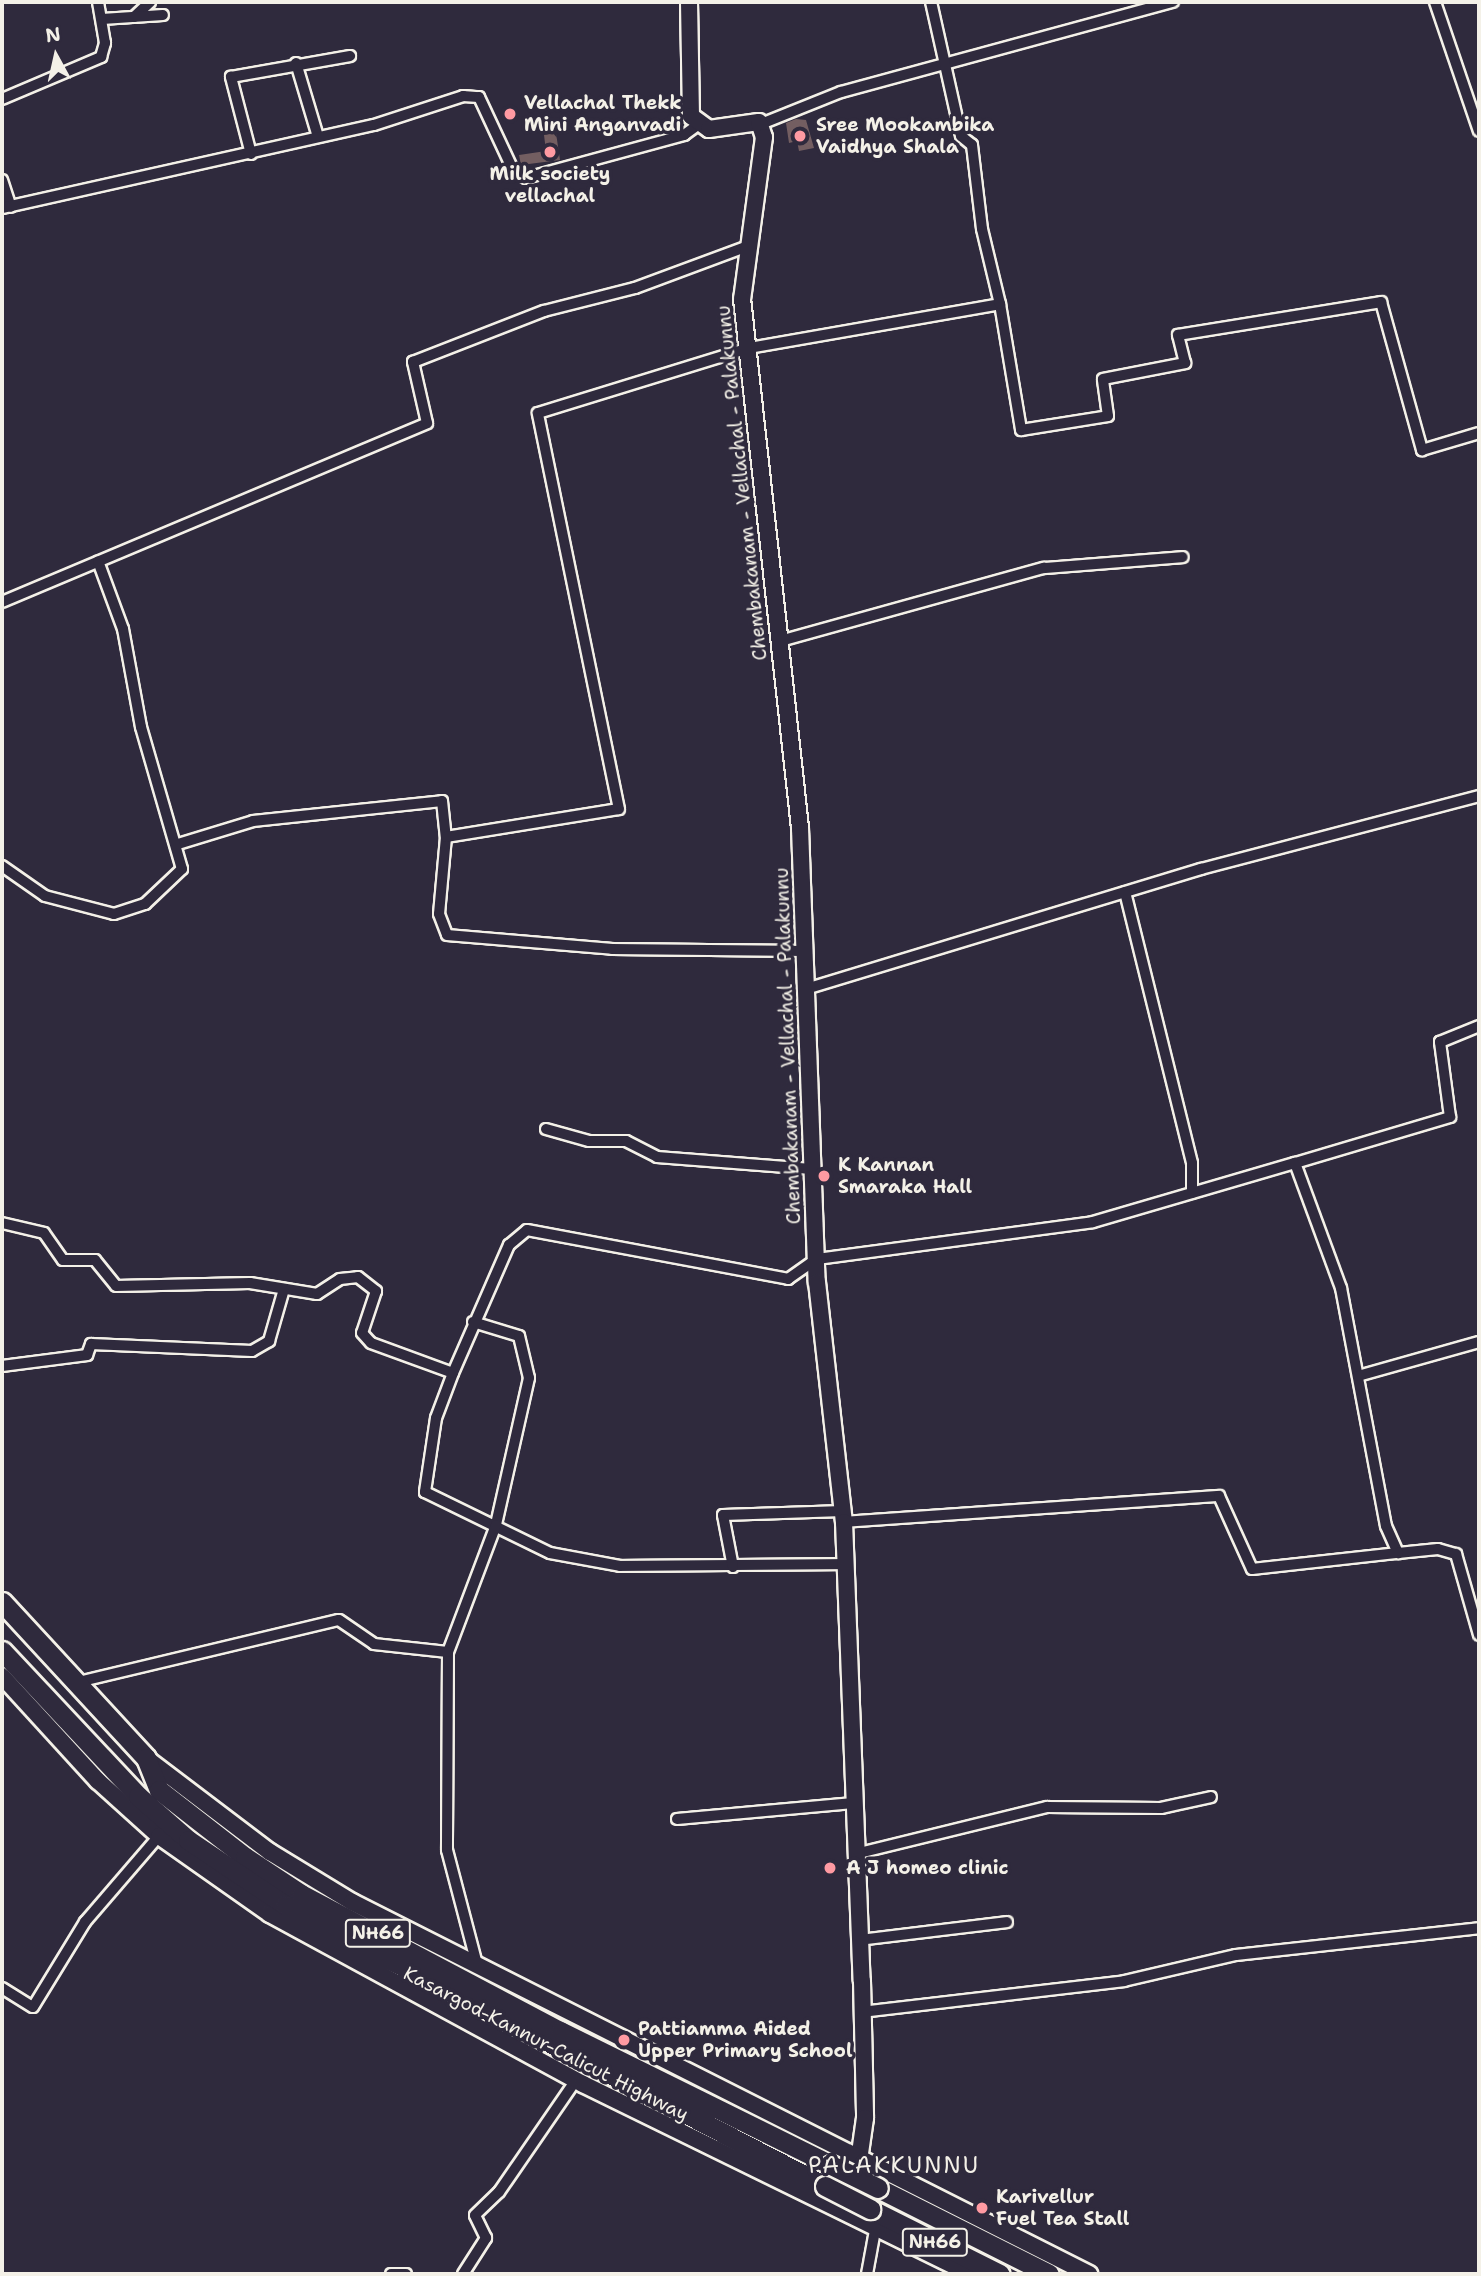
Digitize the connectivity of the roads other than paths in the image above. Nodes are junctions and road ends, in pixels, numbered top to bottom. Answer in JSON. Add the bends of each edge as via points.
{"nodes":[{"id":1,"x":98,"y":2,"type":"edge"},
{"id":2,"x":150,"y":2,"type":"edge"},
{"id":3,"x":689,"y":2,"type":"edge"},
{"id":4,"x":931,"y":2,"type":"edge"},
{"id":5,"x":1173,"y":2,"type":"edge"},
{"id":6,"x":1435,"y":2,"type":"edge"},
{"id":7,"x":163,"y":15,"type":"dead end"},
{"id":8,"x":134,"y":17,"type":"junction"},
{"id":9,"x":102,"y":19,"type":"junction"},
{"id":10,"x":350,"y":57,"type":"dead end"},
{"id":11,"x":296,"y":63,"type":"junction"},
{"id":12,"x":943,"y":66,"type":"junction"},
{"id":13,"x":2,"y":99,"type":"edge"},
{"id":14,"x":761,"y":124,"type":"junction"},
{"id":15,"x":698,"y":125,"type":"junction"},
{"id":16,"x":1479,"y":131,"type":"edge"},
{"id":17,"x":318,"y":136,"type":"junction"},
{"id":18,"x":251,"y":154,"type":"junction"},
{"id":19,"x":2,"y":180,"type":"edge"},
{"id":20,"x":6,"y":208,"type":"edge"},
{"id":21,"x":748,"y":246,"type":"junction"},
{"id":22,"x":1000,"y":304,"type":"junction"},
{"id":23,"x":749,"y":348,"type":"junction"},
{"id":24,"x":1479,"y":433,"type":"edge"},
{"id":25,"x":1183,"y":556,"type":"dead end"},
{"id":26,"x":98,"y":561,"type":"junction"},
{"id":27,"x":2,"y":601,"type":"edge"},
{"id":28,"x":780,"y":641,"type":"junction"},
{"id":29,"x":1479,"y":796,"type":"edge"},
{"id":30,"x":446,"y":837,"type":"junction"},
{"id":31,"x":178,"y":844,"type":"junction"},
{"id":32,"x":2,"y":866,"type":"edge"},
{"id":33,"x":1125,"y":892,"type":"junction"},
{"id":34,"x":806,"y":951,"type":"junction"},
{"id":35,"x":809,"y":988,"type":"junction"},
{"id":36,"x":1479,"y":1026,"type":"edge"},
{"id":37,"x":546,"y":1129,"type":"dead end"},
{"id":38,"x":1295,"y":1163,"type":"junction"},
{"id":39,"x":811,"y":1169,"type":"junction"},
{"id":40,"x":1192,"y":1193,"type":"junction"},
{"id":41,"x":2,"y":1223,"type":"edge"},
{"id":42,"x":817,"y":1259,"type":"junction"},
{"id":43,"x":284,"y":1289,"type":"junction"},
{"id":44,"x":473,"y":1322,"type":"junction"},
{"id":45,"x":1479,"y":1342,"type":"edge"},
{"id":46,"x":2,"y":1366,"type":"edge"},
{"id":47,"x":453,"y":1373,"type":"junction"},
{"id":48,"x":1358,"y":1376,"type":"junction"},
{"id":49,"x":844,"y":1516,"type":"junction"},
{"id":50,"x":496,"y":1525,"type":"junction"},
{"id":51,"x":1398,"y":1553,"type":"junction"},
{"id":52,"x":847,"y":1564,"type":"junction"},
{"id":53,"x":733,"y":1567,"type":"junction"},
{"id":54,"x":2,"y":1602,"type":"edge"},
{"id":55,"x":1479,"y":1635,"type":"edge"},
{"id":56,"x":2,"y":1651,"type":"edge"},
{"id":57,"x":448,"y":1652,"type":"junction"},
{"id":58,"x":2,"y":1676,"type":"edge"},
{"id":59,"x":74,"y":1683,"type":"junction"},
{"id":60,"x":146,"y":1758,"type":"junction"},
{"id":61,"x":1210,"y":1797,"type":"dead end"},
{"id":62,"x":853,"y":1803,"type":"junction"},
{"id":63,"x":677,"y":1819,"type":"dead end"},
{"id":64,"x":159,"y":1836,"type":"junction"},
{"id":65,"x":855,"y":1854,"type":"junction"},
{"id":66,"x":1007,"y":1922,"type":"dead end"},
{"id":67,"x":1479,"y":1928,"type":"edge"},
{"id":68,"x":859,"y":1940,"type":"junction"},
{"id":69,"x":478,"y":1968,"type":"junction"},
{"id":70,"x":2,"y":1988,"type":"edge"},
{"id":71,"x":862,"y":2012,"type":"junction"},
{"id":72,"x":576,"y":2080,"type":"junction"},
{"id":73,"x":859,"y":2160,"type":"junction"},
{"id":74,"x":873,"y":2217,"type":"junction"},
{"id":75,"x":391,"y":2274,"type":"edge"},
{"id":76,"x":406,"y":2274,"type":"edge"},
{"id":77,"x":463,"y":2274,"type":"edge"},
{"id":78,"x":866,"y":2274,"type":"edge"},
{"id":79,"x":971,"y":2274,"type":"edge"},
{"id":80,"x":1000,"y":2274,"type":"edge"},
{"id":81,"x":1049,"y":2274,"type":"edge"},
{"id":82,"x":1089,"y":2274,"type":"edge"}],
"edges":[{"from":1,"to":9,"type":"street"},
{"from":2,"to":8,"type":"street"},
{"from":3,"to":15,"type":"main road","via":[[687,102]]},
{"from":4,"to":12,"type":"street"},
{"from":5,"to":12,"type":"street"},
{"from":6,"to":16,"type":"street"},
{"from":7,"to":8,"type":"street"},
{"from":8,"to":9,"type":"street"},
{"from":9,"to":13,"type":"street","via":[[101,57]]},
{"from":10,"to":11,"type":"street"},
{"from":11,"to":17,"type":"street"},
{"from":11,"to":18,"type":"street","via":[[231,77]]},
{"from":12,"to":14,"type":"street","via":[[841,92]]},
{"from":12,"to":22,"type":"street","via":[[961,136],[972,145],[982,229]]},
{"from":14,"to":15,"type":"main road"},
{"from":14,"to":21,"type":"main road","name":"Chembakanam - Vellachal - Palakunnu"},
{"from":15,"to":17,"type":"street","via":[[684,135],[526,178],[513,170],[479,97]]},
{"from":17,"to":18,"type":"street"},
{"from":18,"to":20,"type":"street"},
{"from":19,"to":20,"type":"street"},
{"from":21,"to":23,"type":"main road","name":"Chembakanam - Vellachal - Palakunnu","via":[[743,299]]},
{"from":21,"to":26,"type":"street","via":[[635,288],[544,311],[413,362],[427,423]]},
{"from":22,"to":23,"type":"street"},
{"from":22,"to":24,"type":"street","via":[[1021,430],[1108,416],[1103,379],[1185,363],[1178,335],[1381,302],[1422,450]]},
{"from":23,"to":28,"type":"main road","name":"Chembakanam - Vellachal - Palakunnu"},
{"from":23,"to":30,"type":"street","via":[[538,413],[619,809]]},
{"from":25,"to":28,"type":"street","via":[[1044,568]]},
{"from":26,"to":27,"type":"street"},
{"from":26,"to":31,"type":"street","via":[[123,629],[141,727]]},
{"from":28,"to":34,"type":"main road","name":"Chembakanam - Vellachal - Palakunnu"},
{"from":29,"to":33,"type":"street"},
{"from":30,"to":31,"type":"street","via":[[443,801],[253,821]]},
{"from":30,"to":34,"type":"street","via":[[439,914],[447,935],[612,949]]},
{"from":31,"to":32,"type":"street","via":[[178,875],[127,914],[45,896]]},
{"from":33,"to":35,"type":"street"},
{"from":33,"to":40,"type":"street","via":[[1192,1163]]},
{"from":34,"to":35,"type":"main road","name":"Chembakanam - Vellachal - Palakunnu"},
{"from":35,"to":39,"type":"main road","name":"Chembakanam - Vellachal - Palakunnu"},
{"from":36,"to":38,"type":"street","via":[[1440,1042],[1450,1117]]},
{"from":37,"to":39,"type":"street","via":[[589,1141],[626,1141],[657,1157]]},
{"from":38,"to":40,"type":"street"},
{"from":38,"to":48,"type":"street","via":[[1341,1288]]},
{"from":39,"to":42,"type":"main road","name":"Chembakanam - Vellachal - Palakunnu"},
{"from":40,"to":42,"type":"street","via":[[1093,1222]]},
{"from":41,"to":43,"type":"street","via":[[44,1233],[63,1260],[95,1260],[116,1286]]},
{"from":42,"to":44,"type":"street","via":[[788,1279],[527,1230],[509,1245]]},
{"from":42,"to":49,"type":"main road","name":"Chembakanam - Vellachal - Palakunnu"},
{"from":43,"to":46,"type":"street","via":[[269,1341],[252,1351],[91,1344],[87,1355]]},
{"from":43,"to":47,"type":"street","via":[[317,1294],[340,1279],[358,1277],[376,1291],[362,1332],[371,1343]]},
{"from":44,"to":47,"type":"street"},
{"from":44,"to":50,"type":"street","via":[[519,1336],[529,1378]]},
{"from":45,"to":48,"type":"street"},
{"from":47,"to":50,"type":"street","via":[[436,1418],[425,1492]]},
{"from":48,"to":51,"type":"street","via":[[1386,1525]]},
{"from":49,"to":51,"type":"street","via":[[1219,1496],[1252,1569]]},
{"from":49,"to":52,"type":"main road","name":"Chembakanam - Vellachal - Palakunnu"},
{"from":49,"to":53,"type":"street","via":[[723,1515]]},
{"from":50,"to":53,"type":"street","via":[[550,1553],[620,1566]]},
{"from":50,"to":57,"type":"street"},
{"from":51,"to":55,"type":"street","via":[[1438,1549],[1456,1554]]},
{"from":52,"to":53,"type":"street"},
{"from":52,"to":62,"type":"main road","name":"Chembakanam - Vellachal - Palakunnu"},
{"from":54,"to":59,"type":"highway","name":"Kasargod-Kannur-Calicut Highway","number":"NH66"},
{"from":56,"to":74,"type":"highway","name":"Kasargod-Kannur-Calicut Highway","number":"NH66","bridge":true,"via":[[138,1796],[188,1840],[285,1905],[825,2186]]},
{"from":57,"to":59,"type":"street","via":[[374,1644],[339,1620]]},
{"from":57,"to":69,"type":"street","via":[[447,1850]]},
{"from":58,"to":64,"type":"main road","via":[[98,1780]]},
{"from":59,"to":60,"type":"highway","name":"Kasargod-Kannur-Calicut Highway","number":"NH66"},
{"from":60,"to":69,"type":"main road","via":[[270,1852]]},
{"from":60,"to":81,"type":"highway","name":"Kasargod-Kannur-Calicut Highway","number":"NH66","bridge":true,"via":[[159,1790],[301,1894]]},
{"from":61,"to":65,"type":"street","via":[[1161,1808],[1047,1807]]},
{"from":62,"to":63,"type":"street"},
{"from":62,"to":65,"type":"main road","name":"Chembakanam - Vellachal - Palakunnu"},
{"from":64,"to":70,"type":"street","via":[[85,1922],[33,2007]]},
{"from":64,"to":72,"type":"main road","via":[[270,1914]]},
{"from":65,"to":68,"type":"main road","name":"Chembakanam - Vellachal - Palakunnu"},
{"from":66,"to":68,"type":"street"},
{"from":67,"to":71,"type":"street","via":[[1236,1955],[1124,1981]]},
{"from":68,"to":71,"type":"main road","name":"Chembakanam - Vellachal - Palakunnu"},
{"from":69,"to":73,"type":"main road"},
{"from":71,"to":73,"type":"main road","name":"Chembakanam - Vellachal - Palakunnu","via":[[865,2118]]},
{"from":72,"to":74,"type":"main road"},
{"from":72,"to":77,"type":"street","via":[[499,2192],[475,2215],[486,2238]]},
{"from":73,"to":82,"type":"main road"},
{"from":74,"to":78,"type":"street"},
{"from":74,"to":79,"type":"main road"},
{"from":74,"to":80,"type":"highway","name":"Kasargod-Kannur-Calicut Highway","number":"NH66"},
{"from":75,"to":76,"type":"street"}]}
